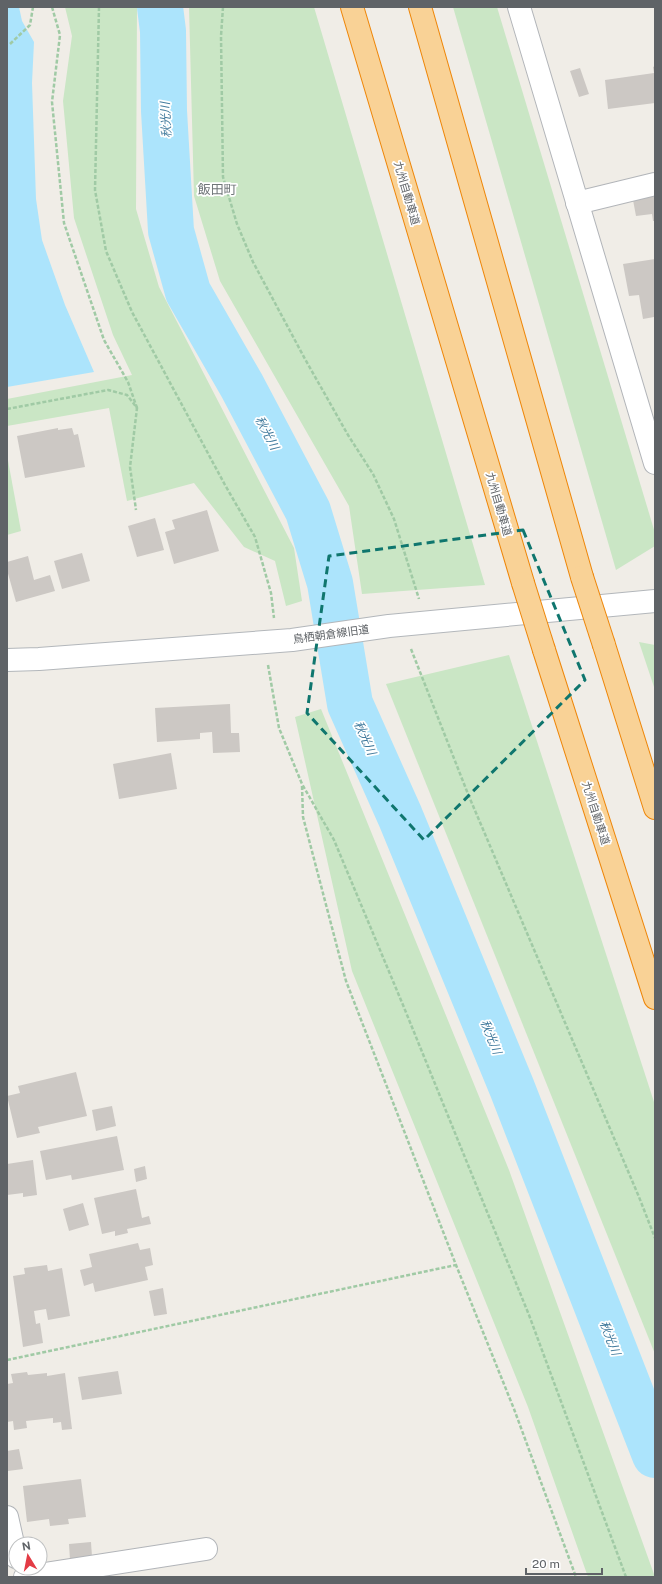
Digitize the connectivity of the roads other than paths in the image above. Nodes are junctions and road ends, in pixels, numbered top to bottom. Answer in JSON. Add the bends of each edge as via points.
{"nodes":[{"id":1,"x":352,"y":7,"type":"edge"},
{"id":2,"x":420,"y":7,"type":"edge"},
{"id":3,"x":519,"y":7,"type":"edge"},
{"id":4,"x":655,"y":184,"type":"edge"},
{"id":5,"x":577,"y":202,"type":"junction"},
{"id":6,"x":655,"y":463,"type":"edge"},
{"id":7,"x":655,"y":601,"type":"edge"},
{"id":8,"x":7,"y":660,"type":"edge"},
{"id":9,"x":655,"y":808,"type":"edge"},
{"id":10,"x":655,"y":998,"type":"edge"},
{"id":11,"x":7,"y":1517,"type":"edge"},
{"id":12,"x":11,"y":1536,"type":"edge"},
{"id":13,"x":206,"y":1549,"type":"dead end"},
{"id":14,"x":25,"y":1577,"type":"edge"}],
"edges":[{"from":1,"to":10,"type":"highway","name":"九州自動車道","bridge":true,"via":[[523,583]]},
{"from":2,"to":9,"type":"highway","bridge":true,"via":[[582,577]]},
{"from":3,"to":5,"type":"street"},
{"from":4,"to":5,"type":"street"},
{"from":5,"to":6,"type":"street"},
{"from":7,"to":8,"type":"street","name":"鳥栖朝倉線旧道","via":[[426,622],[278,641]]},
{"from":11,"to":12,"type":"street"},
{"from":13,"to":14,"type":"street"}]}
